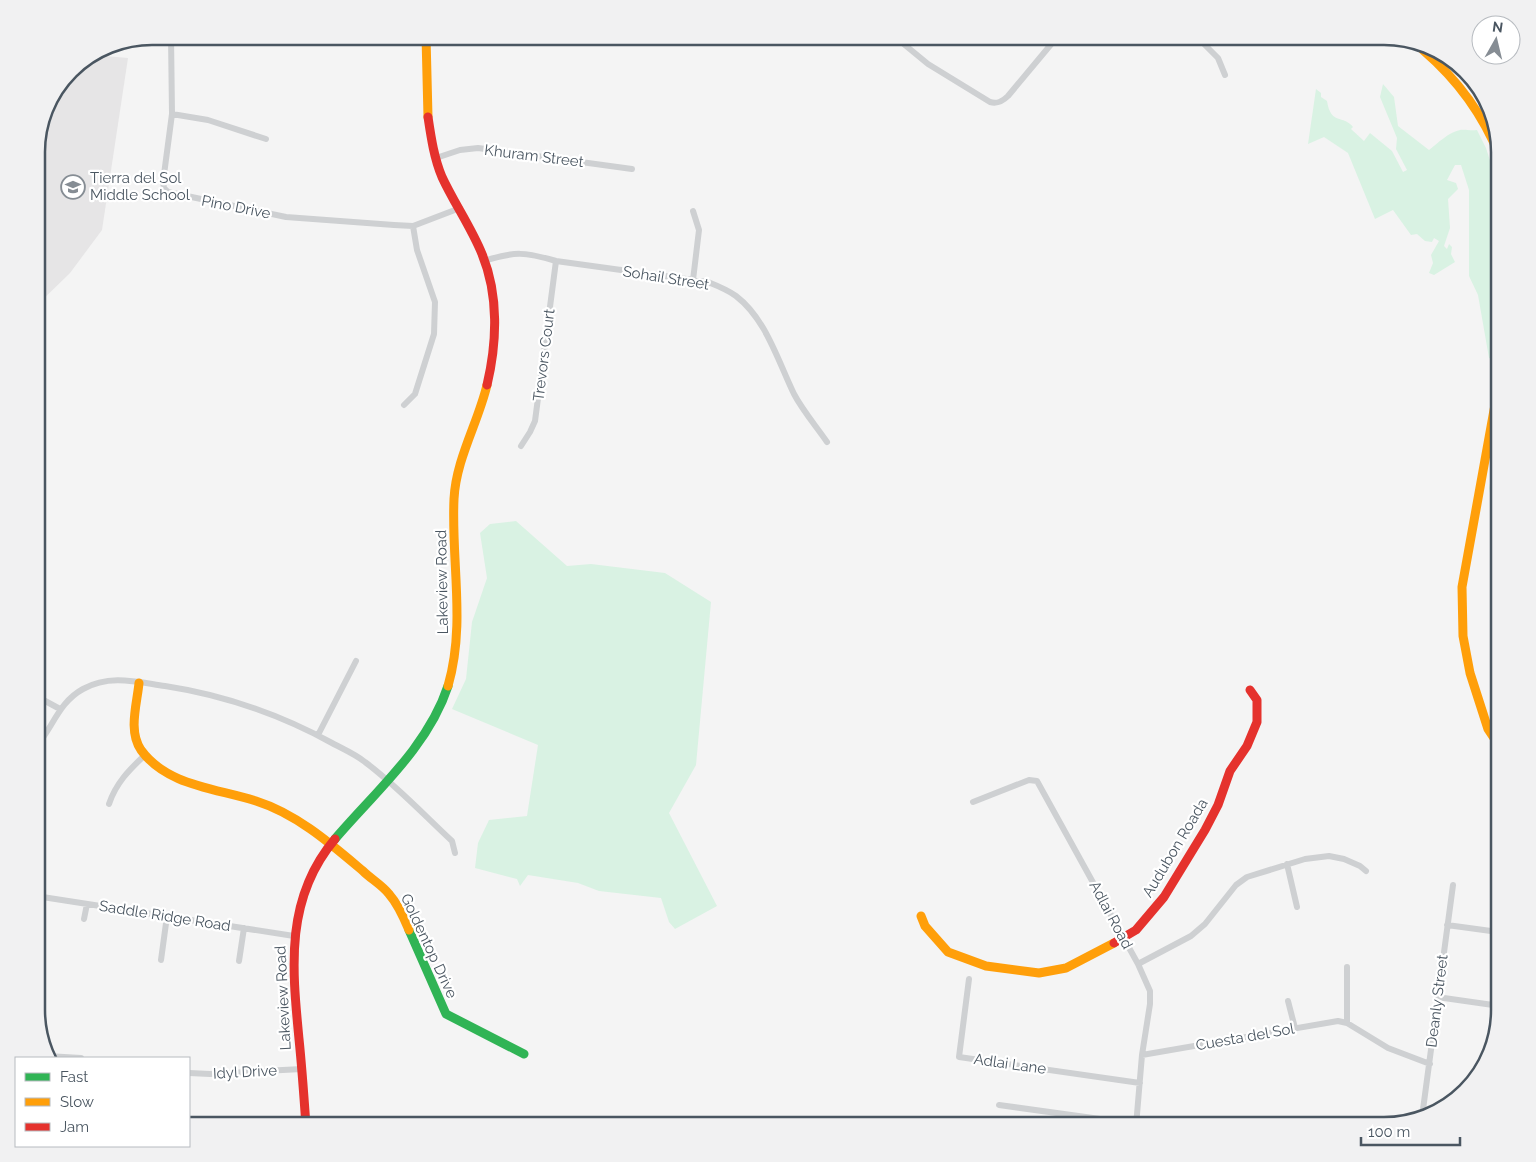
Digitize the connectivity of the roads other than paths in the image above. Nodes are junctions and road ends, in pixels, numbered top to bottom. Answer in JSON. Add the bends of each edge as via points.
{"nodes":[{"id":1,"x":172,"y":45,"type":"edge"},
{"id":2,"x":426,"y":45,"type":"edge"},
{"id":3,"x":905,"y":45,"type":"edge"},
{"id":4,"x":1051,"y":45,"type":"edge"},
{"id":5,"x":1205,"y":45,"type":"edge"},
{"id":6,"x":1427,"y":54,"type":"edge"},
{"id":7,"x":1225,"y":75,"type":"dead end"},
{"id":8,"x":172,"y":114,"type":"junction"},
{"id":9,"x":1489,"y":132,"type":"edge"},
{"id":10,"x":266,"y":139,"type":"dead end"},
{"id":11,"x":436,"y":158,"type":"junction"},
{"id":12,"x":632,"y":169,"type":"dead end"},
{"id":13,"x":460,"y":208,"type":"junction"},
{"id":14,"x":693,"y":211,"type":"dead end"},
{"id":15,"x":413,"y":226,"type":"junction"},
{"id":16,"x":484,"y":261,"type":"junction"},
{"id":17,"x":556,"y":261,"type":"junction"},
{"id":18,"x":693,"y":280,"type":"junction"},
{"id":19,"x":404,"y":405,"type":"dead end"},
{"id":20,"x":1491,"y":425,"type":"edge"},
{"id":21,"x":827,"y":442,"type":"dead end"},
{"id":22,"x":521,"y":446,"type":"dead end"},
{"id":23,"x":356,"y":662,"type":"dead end"},
{"id":24,"x":139,"y":683,"type":"junction"},
{"id":25,"x":1250,"y":690,"type":"dead end"},
{"id":26,"x":45,"y":701,"type":"edge"},
{"id":27,"x":60,"y":709,"type":"junction"},
{"id":28,"x":1491,"y":726,"type":"edge"},
{"id":29,"x":1488,"y":729,"type":"junction"},
{"id":30,"x":45,"y":733,"type":"edge"},
{"id":31,"x":1491,"y":734,"type":"edge"},
{"id":32,"x":318,"y":735,"type":"junction"},
{"id":33,"x":145,"y":755,"type":"junction"},
{"id":34,"x":387,"y":780,"type":"junction"},
{"id":35,"x":973,"y":802,"type":"dead end"},
{"id":36,"x":109,"y":804,"type":"dead end"},
{"id":37,"x":331,"y":844,"type":"junction"},
{"id":38,"x":455,"y":853,"type":"dead end"},
{"id":39,"x":1287,"y":864,"type":"junction"},
{"id":40,"x":1366,"y":871,"type":"dead end"},
{"id":41,"x":1453,"y":885,"type":"dead end"},
{"id":42,"x":45,"y":897,"type":"edge"},
{"id":43,"x":87,"y":904,"type":"junction"},
{"id":44,"x":1297,"y":907,"type":"dead end"},
{"id":45,"x":167,"y":916,"type":"junction"},
{"id":46,"x":921,"y":916,"type":"dead end"},
{"id":47,"x":84,"y":919,"type":"dead end"},
{"id":48,"x":1447,"y":925,"type":"junction"},
{"id":49,"x":244,"y":928,"type":"junction"},
{"id":50,"x":1491,"y":932,"type":"edge"},
{"id":51,"x":294,"y":936,"type":"junction"},
{"id":52,"x":1124,"y":938,"type":"junction"},
{"id":53,"x":161,"y":960,"type":"dead end"},
{"id":54,"x":239,"y":961,"type":"dead end"},
{"id":55,"x":1138,"y":964,"type":"junction"},
{"id":56,"x":1347,"y":967,"type":"dead end"},
{"id":57,"x":969,"y":979,"type":"dead end"},
{"id":58,"x":1438,"y":997,"type":"junction"},
{"id":59,"x":1288,"y":1001,"type":"dead end"},
{"id":60,"x":1491,"y":1005,"type":"edge"},
{"id":61,"x":1347,"y":1023,"type":"junction"},
{"id":62,"x":1295,"y":1028,"type":"junction"},
{"id":63,"x":524,"y":1054,"type":"dead end"},
{"id":64,"x":1142,"y":1056,"type":"junction"},
{"id":65,"x":1430,"y":1064,"type":"junction"},
{"id":66,"x":302,"y":1069,"type":"junction"},
{"id":67,"x":190,"y":1073,"type":"edge"},
{"id":68,"x":1140,"y":1083,"type":"junction"},
{"id":69,"x":999,"y":1105,"type":"dead end"},
{"id":70,"x":1423,"y":1109,"type":"edge"},
{"id":71,"x":305,"y":1117,"type":"edge"},
{"id":72,"x":1081,"y":1117,"type":"edge"},
{"id":73,"x":1137,"y":1117,"type":"edge"}],
"edges":[{"from":1,"to":8,"type":"street","name":"Pino Drive"},
{"from":2,"to":11,"type":"street","name":"Lakeview Road","via":[[428,115]]},
{"from":3,"to":4,"type":"street","via":[[928,64],[990,102],[998,103],[1008,96]]},
{"from":5,"to":7,"type":"street","via":[[1218,58]]},
{"from":6,"to":9,"type":"street","via":[[1461,88]]},
{"from":8,"to":10,"type":"street","via":[[208,120]]},
{"from":8,"to":15,"type":"street","name":"Pino Drive","via":[[163,182],[168,192],[286,217]]},
{"from":11,"to":12,"type":"street","name":"Khuram Street","via":[[478,148]]},
{"from":11,"to":13,"type":"street","name":"Lakeview Road"},
{"from":13,"to":15,"type":"street","name":"Pino Drive"},
{"from":13,"to":16,"type":"street","name":"Lakeview Road"},
{"from":14,"to":18,"type":"street","via":[[699,230]]},
{"from":15,"to":19,"type":"street","via":[[417,250],[435,302],[434,334],[415,394]]},
{"from":16,"to":17,"type":"street","name":"Sohail Street","via":[[520,253]]},
{"from":16,"to":34,"type":"street","name":"Lakeview Road","via":[[491,282],[495,323],[493,361],[454,494],[457,640],[446,693],[431,723]]},
{"from":17,"to":18,"type":"street","name":"Sohail Street"},
{"from":17,"to":22,"type":"street","name":"Trevors Court","via":[[535,421]]},
{"from":18,"to":21,"type":"street","name":"Sohail Street","via":[[721,288],[751,310],[796,397]]},
{"from":20,"to":29,"type":"street","via":[[1462,587],[1463,636],[1470,673]]},
{"from":23,"to":32,"type":"street"},
{"from":24,"to":27,"type":"street","via":[[116,680],[93,684],[78,692]]},
{"from":24,"to":32,"type":"street","via":[[200,692],[239,702]]},
{"from":24,"to":33,"type":"street","name":"Goldentop Drive","via":[[134,725]]},
{"from":25,"to":52,"type":"street","name":"Audubon Roada","via":[[1257,700],[1257,722],[1247,746],[1230,771],[1218,805],[1164,897],[1136,930]]},
{"from":26,"to":27,"type":"street"},
{"from":27,"to":30,"type":"street"},
{"from":28,"to":29,"type":"street"},
{"from":29,"to":31,"type":"street"},
{"from":32,"to":34,"type":"street","via":[[363,760]]},
{"from":33,"to":36,"type":"street","via":[[124,774]]},
{"from":33,"to":37,"type":"street","name":"Goldentop Drive","via":[[167,774],[258,801],[291,816]]},
{"from":34,"to":37,"type":"street","name":"Lakeview Road"},
{"from":34,"to":38,"type":"street","via":[[452,841]]},
{"from":35,"to":52,"type":"street","name":"Adlai Road","via":[[1029,780],[1037,781]]},
{"from":37,"to":51,"type":"street","name":"Lakeview Road","via":[[304,892]]},
{"from":37,"to":63,"type":"street","name":"Goldentop Drive","via":[[389,894],[406,923],[446,1014]]},
{"from":39,"to":40,"type":"street","via":[[1329,856],[1344,859]]},
{"from":39,"to":44,"type":"street"},
{"from":39,"to":55,"type":"street","via":[[1247,877],[1191,936]]},
{"from":41,"to":48,"type":"street","name":"Deanly Street"},
{"from":42,"to":43,"type":"street","name":"Saddle Ridge Road"},
{"from":43,"to":45,"type":"street","name":"Saddle Ridge Road"},
{"from":43,"to":47,"type":"street"},
{"from":45,"to":49,"type":"street","name":"Saddle Ridge Road"},
{"from":45,"to":53,"type":"street"},
{"from":46,"to":52,"type":"street","name":"Audubon Roada","via":[[925,926],[948,952],[986,966],[1039,973],[1066,968]]},
{"from":48,"to":50,"type":"street"},
{"from":48,"to":58,"type":"street","name":"Deanly Street"},
{"from":49,"to":51,"type":"street","name":"Saddle Ridge Road"},
{"from":49,"to":54,"type":"street"},
{"from":51,"to":66,"type":"street","name":"Lakeview Road","via":[[292,964]]},
{"from":52,"to":55,"type":"street","name":"Adlai Road"},
{"from":55,"to":64,"type":"street","name":"Adlai Road","via":[[1150,991]]},
{"from":56,"to":61,"type":"street"},
{"from":57,"to":68,"type":"street","name":"Adlai Lane","via":[[959,1057]]},
{"from":58,"to":60,"type":"street"},
{"from":58,"to":65,"type":"street","name":"Deanly Street"},
{"from":59,"to":62,"type":"street"},
{"from":61,"to":62,"type":"street","name":"Cuesta del Sol","via":[[1338,1021]]},
{"from":61,"to":65,"type":"street","via":[[1388,1048]]},
{"from":62,"to":64,"type":"street","name":"Cuesta del Sol"},
{"from":64,"to":68,"type":"street","name":"Adlai Road"},
{"from":65,"to":70,"type":"street","name":"Deanly Street"},
{"from":66,"to":67,"type":"street","name":"Idyl Drive"},
{"from":66,"to":71,"type":"street","name":"Lakeview Road"},
{"from":68,"to":73,"type":"street","name":"Adlai Road"},
{"from":69,"to":72,"type":"street"}]}
